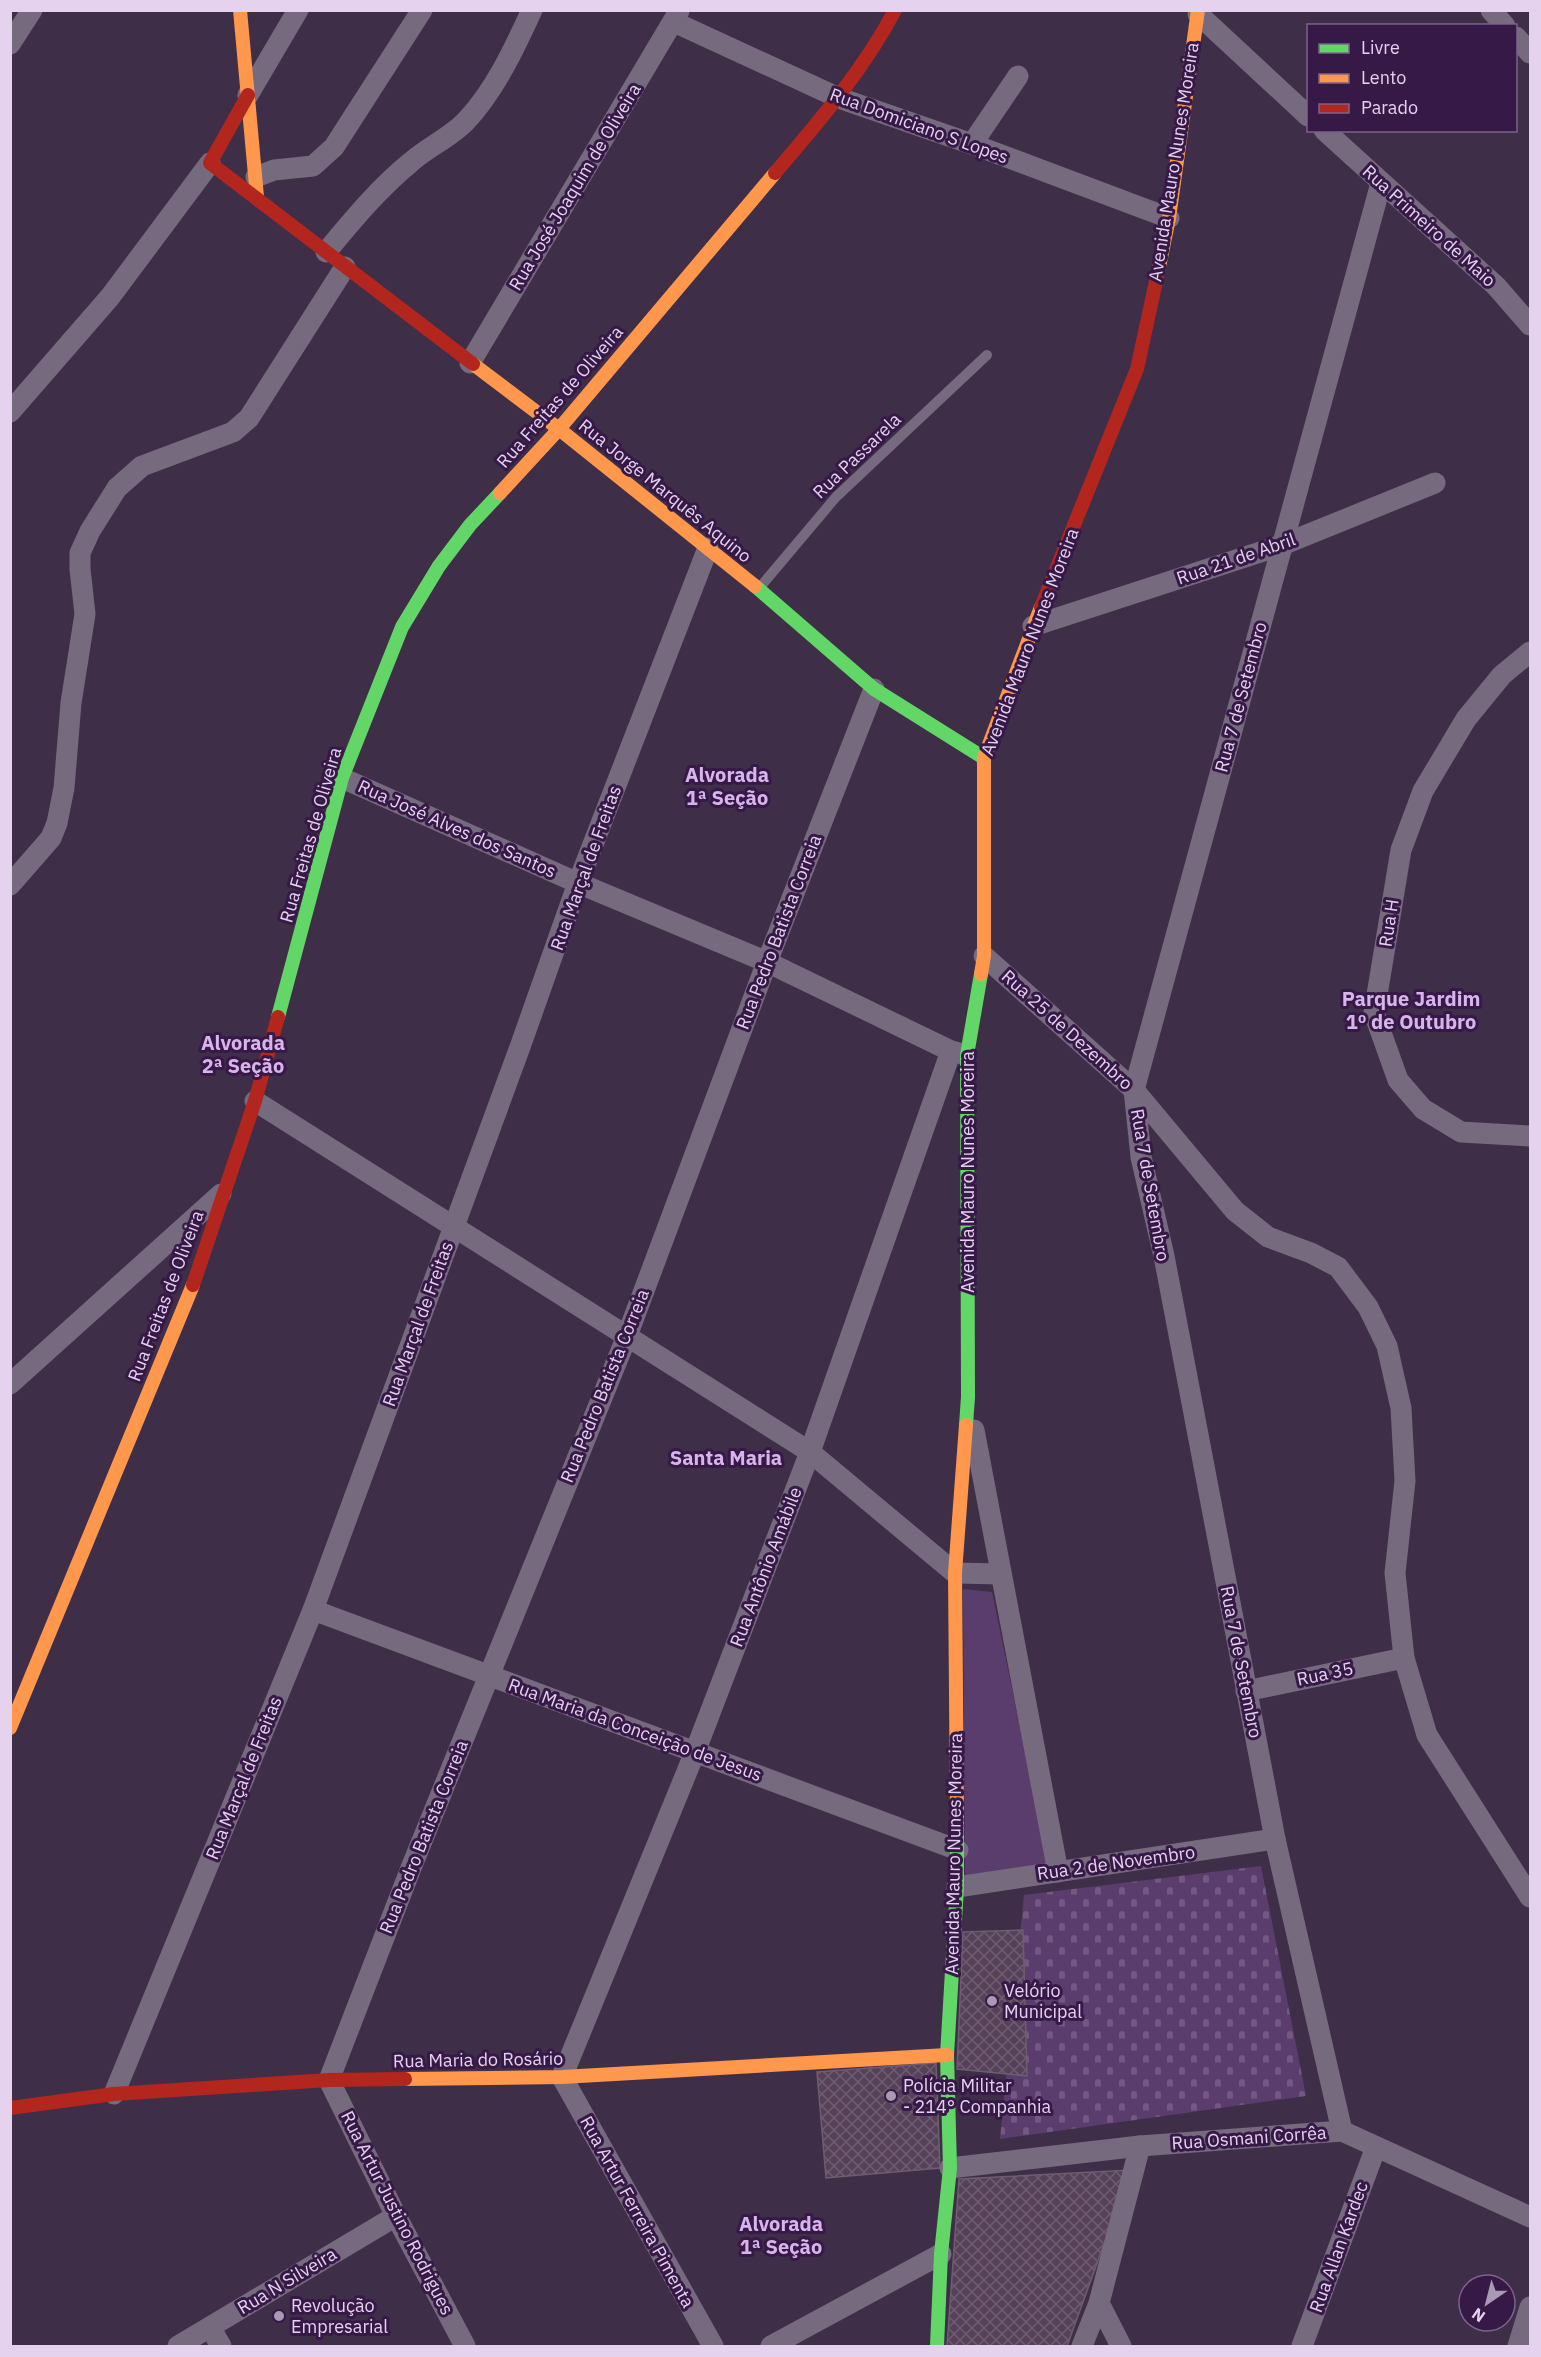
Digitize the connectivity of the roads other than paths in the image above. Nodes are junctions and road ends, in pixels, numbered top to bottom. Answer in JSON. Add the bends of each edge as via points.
{"nodes":[{"id":1,"x":32,"y":10,"type":"edge"},
{"id":2,"x":240,"y":10,"type":"edge"},
{"id":3,"x":298,"y":10,"type":"edge"},
{"id":4,"x":422,"y":10,"type":"edge"},
{"id":5,"x":532,"y":10,"type":"edge"},
{"id":6,"x":895,"y":10,"type":"edge"},
{"id":7,"x":1491,"y":10,"type":"edge"},
{"id":8,"x":1198,"y":12,"type":"edge"},
{"id":9,"x":676,"y":16,"type":"edge"},
{"id":10,"x":1503,"y":24,"type":"edge"},
{"id":11,"x":1517,"y":39,"type":"edge"},
{"id":12,"x":10,"y":44,"type":"edge"},
{"id":13,"x":1530,"y":53,"type":"edge"},
{"id":14,"x":1018,"y":76,"type":"dead end"},
{"id":15,"x":248,"y":95,"type":"junction"},
{"id":16,"x":839,"y":98,"type":"junction"},
{"id":17,"x":1307,"y":115,"type":"edge"},
{"id":18,"x":1326,"y":132,"type":"edge"},
{"id":19,"x":972,"y":144,"type":"junction"},
{"id":20,"x":210,"y":163,"type":"junction"},
{"id":21,"x":1381,"y":183,"type":"junction"},
{"id":22,"x":256,"y":187,"type":"junction"},
{"id":23,"x":1169,"y":219,"type":"junction"},
{"id":24,"x":326,"y":252,"type":"junction"},
{"id":25,"x":345,"y":267,"type":"junction"},
{"id":26,"x":1530,"y":325,"type":"edge"},
{"id":27,"x":987,"y":355,"type":"dead end"},
{"id":28,"x":470,"y":363,"type":"junction"},
{"id":29,"x":10,"y":412,"type":"edge"},
{"id":30,"x":559,"y":429,"type":"junction"},
{"id":31,"x":1436,"y":483,"type":"dead end"},
{"id":32,"x":1282,"y":545,"type":"junction"},
{"id":33,"x":708,"y":548,"type":"junction"},
{"id":34,"x":759,"y":589,"type":"junction"},
{"id":35,"x":1034,"y":626,"type":"junction"},
{"id":36,"x":1530,"y":652,"type":"edge"},
{"id":37,"x":874,"y":689,"type":"junction"},
{"id":38,"x":984,"y":758,"type":"junction"},
{"id":39,"x":342,"y":778,"type":"junction"},
{"id":40,"x":578,"y":883,"type":"junction"},
{"id":41,"x":10,"y":885,"type":"edge"},
{"id":42,"x":984,"y":956,"type":"junction"},
{"id":43,"x":767,"y":962,"type":"junction"},
{"id":44,"x":959,"y":1053,"type":"junction"},
{"id":45,"x":1134,"y":1090,"type":"junction"},
{"id":46,"x":255,"y":1101,"type":"junction"},
{"id":47,"x":1530,"y":1136,"type":"edge"},
{"id":48,"x":226,"y":1190,"type":"junction"},
{"id":49,"x":453,"y":1226,"type":"junction"},
{"id":50,"x":627,"y":1336,"type":"junction"},
{"id":51,"x":10,"y":1384,"type":"edge"},
{"id":52,"x":969,"y":1397,"type":"junction"},
{"id":53,"x":810,"y":1452,"type":"junction"},
{"id":54,"x":955,"y":1573,"type":"junction"},
{"id":55,"x":1000,"y":1574,"type":"junction"},
{"id":56,"x":313,"y":1610,"type":"junction"},
{"id":57,"x":1404,"y":1658,"type":"junction"},
{"id":58,"x":488,"y":1676,"type":"junction"},
{"id":59,"x":1246,"y":1691,"type":"junction"},
{"id":60,"x":10,"y":1728,"type":"edge"},
{"id":61,"x":694,"y":1752,"type":"junction"},
{"id":62,"x":1275,"y":1839,"type":"junction"},
{"id":63,"x":958,"y":1850,"type":"junction"},
{"id":64,"x":1059,"y":1872,"type":"junction"},
{"id":65,"x":957,"y":1887,"type":"junction"},
{"id":66,"x":1530,"y":1897,"type":"edge"},
{"id":67,"x":948,"y":2055,"type":"junction"},
{"id":68,"x":562,"y":2077,"type":"junction"},
{"id":69,"x":329,"y":2080,"type":"junction"},
{"id":70,"x":114,"y":2094,"type":"junction"},
{"id":71,"x":10,"y":2108,"type":"edge"},
{"id":72,"x":1342,"y":2131,"type":"junction"},
{"id":73,"x":1140,"y":2146,"type":"junction"},
{"id":74,"x":1376,"y":2146,"type":"junction"},
{"id":75,"x":950,"y":2168,"type":"junction"},
{"id":76,"x":396,"y":2216,"type":"junction"},
{"id":77,"x":1530,"y":2217,"type":"edge"},
{"id":78,"x":941,"y":2254,"type":"junction"},
{"id":79,"x":1099,"y":2303,"type":"junction"},
{"id":80,"x":1530,"y":2307,"type":"edge"},
{"id":81,"x":210,"y":2327,"type":"junction"},
{"id":82,"x":178,"y":2346,"type":"edge"},
{"id":83,"x":221,"y":2346,"type":"edge"},
{"id":84,"x":465,"y":2346,"type":"edge"},
{"id":85,"x":712,"y":2346,"type":"edge"},
{"id":86,"x":771,"y":2346,"type":"edge"},
{"id":87,"x":937,"y":2346,"type":"edge"},
{"id":88,"x":1082,"y":2346,"type":"edge"},
{"id":89,"x":1121,"y":2346,"type":"edge"},
{"id":90,"x":1302,"y":2346,"type":"edge"},
{"id":91,"x":1518,"y":2346,"type":"edge"}],
"edges":[{"from":1,"to":12,"type":"street"},
{"from":2,"to":15,"type":"street"},
{"from":3,"to":15,"type":"street"},
{"from":4,"to":22,"type":"street","via":[[334,147],[313,166],[274,170]]},
{"from":5,"to":24,"type":"street","via":[[515,48],[485,98],[465,122],[372,196]]},
{"from":6,"to":16,"type":"street","name":"Rua Freitas de Oliveira"},
{"from":7,"to":10,"type":"street"},
{"from":8,"to":17,"type":"street"},
{"from":8,"to":23,"type":"street","name":"Avenida Mauro Nunes Moreira"},
{"from":9,"to":16,"type":"street","name":"Rua Domiciano S Lopes"},
{"from":9,"to":28,"type":"street","name":"Rua José Joaquim de Oliveira"},
{"from":11,"to":13,"type":"street"},
{"from":14,"to":19,"type":"street"},
{"from":15,"to":20,"type":"street"},
{"from":15,"to":22,"type":"street"},
{"from":16,"to":19,"type":"street","name":"Rua Domiciano S Lopes"},
{"from":16,"to":30,"type":"street","name":"Rua Freitas de Oliveira"},
{"from":18,"to":21,"type":"street","name":"Rua Primeiro de Maio"},
{"from":19,"to":23,"type":"street","name":"Rua Domiciano S Lopes"},
{"from":20,"to":22,"type":"street","name":"Rua Jorge Marquês Aquino"},
{"from":20,"to":29,"type":"street","via":[[110,297]]},
{"from":21,"to":26,"type":"street","name":"Rua Primeiro de Maio","via":[[1496,286]]},
{"from":21,"to":32,"type":"street","name":"Rua 7 de Setembro"},
{"from":22,"to":24,"type":"street","name":"Rua Jorge Marquês Aquino"},
{"from":23,"to":35,"type":"street","name":"Avenida Mauro Nunes Moreira","via":[[1137,369]]},
{"from":24,"to":25,"type":"street","name":"Rua Jorge Marquês Aquino"},
{"from":25,"to":28,"type":"street","name":"Rua Jorge Marquês Aquino"},
{"from":25,"to":41,"type":"street","via":[[249,418],[232,432],[142,466],[117,488],[90,531],[80,553],[85,614],[57,823],[51,838]]},
{"from":27,"to":34,"type":"lane","name":"Rua Passarela","via":[[836,497]]},
{"from":28,"to":30,"type":"street","name":"Rua Jorge Marquês Aquino"},
{"from":30,"to":33,"type":"street","name":"Rua Jorge Marquês Aquino"},
{"from":30,"to":39,"type":"street","name":"Rua Freitas de Oliveira","via":[[470,525],[423,591],[402,627]]},
{"from":31,"to":32,"type":"street","name":"Rua 21 de Abril"},
{"from":32,"to":35,"type":"street","name":"Rua 21 de Abril"},
{"from":32,"to":45,"type":"street","name":"Rua 7 de Setembro"},
{"from":33,"to":34,"type":"street","name":"Rua Jorge Marquês Aquino"},
{"from":33,"to":40,"type":"street","name":"Rua Marçal de Freitas"},
{"from":34,"to":37,"type":"street","name":"Rua Jorge Marquês Aquino"},
{"from":35,"to":38,"type":"street","name":"Avenida Mauro Nunes Moreira"},
{"from":36,"to":47,"type":"street","name":"Rua H","via":[[1502,675],[1466,719],[1424,791],[1401,850],[1374,1012],[1398,1080],[1423,1109],[1461,1132]]},
{"from":37,"to":38,"type":"street","name":"Rua Jorge Marquês Aquino"},
{"from":37,"to":43,"type":"street","name":"Rua Pedro Batista Correia"},
{"from":38,"to":42,"type":"street","name":"Avenida Mauro Nunes Moreira"},
{"from":39,"to":40,"type":"street","name":"Rua José Alves dos Santos"},
{"from":39,"to":46,"type":"street","name":"Rua Freitas de Oliveira"},
{"from":40,"to":43,"type":"street","name":"Rua José Alves dos Santos"},
{"from":40,"to":49,"type":"street","name":"Rua Marçal de Freitas"},
{"from":42,"to":44,"type":"street","name":"Avenida Mauro Nunes Moreira"},
{"from":42,"to":45,"type":"street","name":"Rua 25 de Dezembro"},
{"from":43,"to":44,"type":"street","name":"Rua José Alves dos Santos"},
{"from":43,"to":50,"type":"street","name":"Rua Pedro Batista Correia"},
{"from":44,"to":52,"type":"street","name":"Avenida Mauro Nunes Moreira"},
{"from":44,"to":53,"type":"street","name":"Rua Antônio Amábile"},
{"from":45,"to":57,"type":"street","name":"Rua 25 de Dezembro","via":[[1235,1211],[1268,1237],[1338,1267],[1368,1307],[1387,1346],[1401,1408],[1405,1481],[1395,1573]]},
{"from":45,"to":59,"type":"street","name":"Rua 7 de Setembro","via":[[1142,1157]]},
{"from":46,"to":48,"type":"street","name":"Rua Freitas de Oliveira"},
{"from":46,"to":49,"type":"street"},
{"from":48,"to":51,"type":"street"},
{"from":48,"to":60,"type":"street","name":"Rua Freitas de Oliveira","via":[[190,1294]]},
{"from":49,"to":50,"type":"street"},
{"from":49,"to":56,"type":"street","name":"Rua Marçal de Freitas"},
{"from":50,"to":53,"type":"street"},
{"from":50,"to":58,"type":"street","name":"Rua Pedro Batista Correia"},
{"from":52,"to":54,"type":"street","name":"Avenida Mauro Nunes Moreira"},
{"from":52,"to":55,"type":"street","name":"Avenida Mauro Nunes Moreira"},
{"from":53,"to":54,"type":"street"},
{"from":53,"to":61,"type":"street","name":"Rua Antônio Amábile"},
{"from":54,"to":55,"type":"street"},
{"from":54,"to":63,"type":"street","name":"Avenida Mauro Nunes Moreira"},
{"from":55,"to":64,"type":"street","name":"Avenida Mauro Nunes Moreira"},
{"from":56,"to":58,"type":"street","name":"Rua Maria da Conceição de Jesus"},
{"from":56,"to":70,"type":"street","name":"Rua Marçal de Freitas"},
{"from":57,"to":59,"type":"street","name":"Rua 35"},
{"from":57,"to":66,"type":"street","name":"Rua 25 de Dezembro","via":[[1427,1735]]},
{"from":58,"to":61,"type":"street","name":"Rua Maria da Conceição de Jesus"},
{"from":58,"to":69,"type":"street","name":"Rua Pedro Batista Correia"},
{"from":59,"to":62,"type":"street","name":"Rua 7 de Setembro"},
{"from":61,"to":63,"type":"street","name":"Rua Maria da Conceição de Jesus"},
{"from":61,"to":68,"type":"street","name":"Rua Antônio Amábile"},
{"from":62,"to":64,"type":"street","name":"Rua 2 de Novembro"},
{"from":62,"to":72,"type":"street","name":"Rua 7 de Setembro"},
{"from":63,"to":65,"type":"street","name":"Avenida Mauro Nunes Moreira"},
{"from":64,"to":65,"type":"street","name":"Rua 2 de Novembro"},
{"from":65,"to":67,"type":"street","name":"Avenida Mauro Nunes Moreira"},
{"from":67,"to":68,"type":"street","name":"Rua Maria do Rosário"},
{"from":67,"to":75,"type":"street","name":"Avenida Mauro Nunes Moreira"},
{"from":68,"to":69,"type":"street","name":"Rua Maria do Rosário"},
{"from":68,"to":85,"type":"street","name":"Rua Artur Ferreira Pimenta"},
{"from":69,"to":70,"type":"street","name":"Rua Maria do Rosário"},
{"from":69,"to":76,"type":"street","name":"Rua Artur Justino Rodrigues"},
{"from":70,"to":71,"type":"street","name":"Rua Maria do Rosário"},
{"from":72,"to":73,"type":"street","name":"Rua Osmani Corrêa"},
{"from":72,"to":74,"type":"street","name":"Rua Osmani Corrêa"},
{"from":73,"to":75,"type":"street","name":"Rua Osmani Corrêa"},
{"from":73,"to":79,"type":"street"},
{"from":74,"to":77,"type":"street","name":"Rua Osmani Corrêa"},
{"from":74,"to":90,"type":"street","name":"Rua Allan Kardec"},
{"from":75,"to":78,"type":"street","name":"Avenida Mauro Nunes Moreira"},
{"from":76,"to":81,"type":"street","name":"Rua N Silveira"},
{"from":76,"to":84,"type":"street","name":"Rua Artur Justino Rodrigues"},
{"from":78,"to":86,"type":"street"},
{"from":78,"to":87,"type":"street","name":"Avenida Mauro Nunes Moreira"},
{"from":79,"to":88,"type":"street"},
{"from":79,"to":89,"type":"street"},
{"from":80,"to":91,"type":"street"},
{"from":81,"to":82,"type":"street","name":"Rua N Silveira"},
{"from":81,"to":83,"type":"street"}]}
